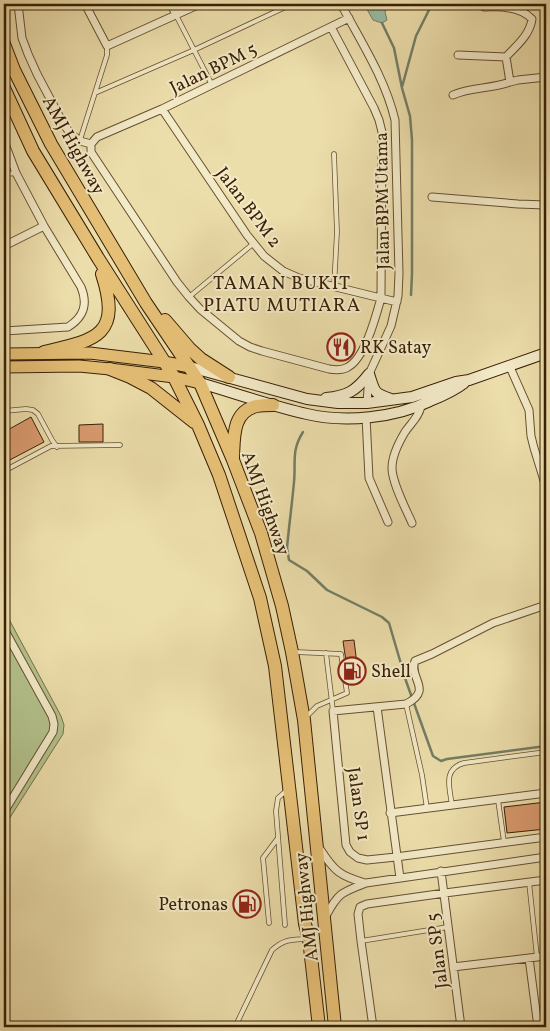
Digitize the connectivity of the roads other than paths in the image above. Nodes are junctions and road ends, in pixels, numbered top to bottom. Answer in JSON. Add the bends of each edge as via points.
{"nodes":[{"id":1,"x":18,"y":4,"type":"edge"},
{"id":2,"x":85,"y":4,"type":"edge"},
{"id":3,"x":171,"y":4,"type":"edge"},
{"id":4,"x":200,"y":4,"type":"edge"},
{"id":5,"x":292,"y":4,"type":"edge"},
{"id":6,"x":342,"y":4,"type":"edge"},
{"id":7,"x":484,"y":7,"type":"dead end"},
{"id":8,"x":176,"y":15,"type":"junction"},
{"id":9,"x":349,"y":18,"type":"junction"},
{"id":10,"x":331,"y":27,"type":"junction"},
{"id":11,"x":4,"y":44,"type":"edge"},
{"id":12,"x":107,"y":46,"type":"junction"},
{"id":13,"x":194,"y":50,"type":"junction"},
{"id":14,"x":458,"y":54,"type":"dead end"},
{"id":15,"x":506,"y":57,"type":"junction"},
{"id":16,"x":546,"y":77,"type":"edge"},
{"id":17,"x":510,"y":82,"type":"junction"},
{"id":18,"x":212,"y":85,"type":"junction"},
{"id":19,"x":4,"y":88,"type":"edge"},
{"id":20,"x":95,"y":93,"type":"junction"},
{"id":21,"x":453,"y":95,"type":"dead end"},
{"id":22,"x":162,"y":109,"type":"junction"},
{"id":23,"x":80,"y":141,"type":"junction"},
{"id":24,"x":4,"y":144,"type":"edge"},
{"id":25,"x":91,"y":144,"type":"junction"},
{"id":26,"x":334,"y":154,"type":"dead end"},
{"id":27,"x":16,"y":172,"type":"junction"},
{"id":28,"x":4,"y":178,"type":"edge"},
{"id":29,"x":432,"y":196,"type":"dead end"},
{"id":30,"x":546,"y":205,"type":"edge"},
{"id":31,"x":44,"y":226,"type":"junction"},
{"id":32,"x":254,"y":243,"type":"junction"},
{"id":33,"x":4,"y":246,"type":"edge"},
{"id":34,"x":98,"y":258,"type":"junction"},
{"id":35,"x":334,"y":287,"type":"junction"},
{"id":36,"x":189,"y":297,"type":"junction"},
{"id":37,"x":381,"y":298,"type":"junction"},
{"id":38,"x":397,"y":302,"type":"junction"},
{"id":39,"x":146,"y":304,"type":"junction"},
{"id":40,"x":4,"y":332,"type":"edge"},
{"id":41,"x":44,"y":352,"type":"junction"},
{"id":42,"x":546,"y":352,"type":"edge"},
{"id":43,"x":4,"y":354,"type":"edge"},
{"id":44,"x":164,"y":362,"type":"junction"},
{"id":45,"x":509,"y":365,"type":"junction"},
{"id":46,"x":4,"y":367,"type":"edge"},
{"id":47,"x":190,"y":367,"type":"junction"},
{"id":48,"x":110,"y":369,"type":"junction"},
{"id":49,"x":369,"y":374,"type":"junction"},
{"id":50,"x":230,"y":377,"type":"junction"},
{"id":51,"x":174,"y":378,"type":"junction"},
{"id":52,"x":469,"y":380,"type":"junction"},
{"id":53,"x":200,"y":383,"type":"junction"},
{"id":54,"x":307,"y":399,"type":"junction"},
{"id":55,"x":392,"y":400,"type":"junction"},
{"id":56,"x":367,"y":403,"type":"junction"},
{"id":57,"x":273,"y":405,"type":"junction"},
{"id":58,"x":420,"y":406,"type":"junction"},
{"id":59,"x":4,"y":411,"type":"edge"},
{"id":60,"x":400,"y":411,"type":"junction"},
{"id":61,"x":328,"y":417,"type":"junction"},
{"id":62,"x":366,"y":417,"type":"junction"},
{"id":63,"x":198,"y":425,"type":"junction"},
{"id":64,"x":120,"y":445,"type":"dead end"},
{"id":65,"x":57,"y":447,"type":"junction"},
{"id":66,"x":233,"y":460,"type":"junction"},
{"id":67,"x":4,"y":471,"type":"edge"},
{"id":68,"x":546,"y":487,"type":"edge"},
{"id":69,"x":388,"y":522,"type":"dead end"},
{"id":70,"x":412,"y":523,"type":"dead end"},
{"id":71,"x":546,"y":605,"type":"edge"},
{"id":72,"x":4,"y":629,"type":"edge"},
{"id":73,"x":292,"y":652,"type":"junction"},
{"id":74,"x":326,"y":653,"type":"junction"},
{"id":75,"x":331,"y":699,"type":"junction"},
{"id":76,"x":411,"y":701,"type":"junction"},
{"id":77,"x":377,"y":707,"type":"junction"},
{"id":78,"x":333,"y":711,"type":"junction"},
{"id":79,"x":304,"y":720,"type":"junction"},
{"id":80,"x":546,"y":752,"type":"edge"},
{"id":81,"x":290,"y":789,"type":"junction"},
{"id":82,"x":546,"y":793,"type":"edge"},
{"id":83,"x":498,"y":800,"type":"junction"},
{"id":84,"x":452,"y":806,"type":"junction"},
{"id":85,"x":427,"y":809,"type":"junction"},
{"id":86,"x":4,"y":812,"type":"edge"},
{"id":87,"x":390,"y":813,"type":"junction"},
{"id":88,"x":546,"y":837,"type":"edge"},
{"id":89,"x":278,"y":838,"type":"junction"},
{"id":90,"x":504,"y":843,"type":"junction"},
{"id":91,"x":317,"y":844,"type":"junction"},
{"id":92,"x":396,"y":857,"type":"junction"},
{"id":93,"x":546,"y":857,"type":"edge"},
{"id":94,"x":441,"y":871,"type":"junction"},
{"id":95,"x":400,"y":878,"type":"junction"},
{"id":96,"x":546,"y":880,"type":"edge"},
{"id":97,"x":529,"y":882,"type":"junction"},
{"id":98,"x":366,"y":883,"type":"junction"},
{"id":99,"x":445,"y":893,"type":"junction"},
{"id":100,"x":324,"y":919,"type":"junction"},
{"id":101,"x":268,"y":922,"type":"dead end"},
{"id":102,"x":285,"y":925,"type":"dead end"},
{"id":103,"x":448,"y":927,"type":"junction"},
{"id":104,"x":309,"y":939,"type":"junction"},
{"id":105,"x":361,"y":941,"type":"junction"},
{"id":106,"x":546,"y":956,"type":"edge"},
{"id":107,"x":533,"y":958,"type":"junction"},
{"id":108,"x":453,"y":967,"type":"junction"},
{"id":109,"x":461,"y":1025,"type":"edge"},
{"id":110,"x":235,"y":1027,"type":"edge"},
{"id":111,"x":319,"y":1027,"type":"edge"},
{"id":112,"x":335,"y":1027,"type":"edge"},
{"id":113,"x":373,"y":1027,"type":"edge"},
{"id":114,"x":419,"y":1027,"type":"edge"},
{"id":115,"x":538,"y":1027,"type":"edge"}],
"edges":[{"from":1,"to":23,"type":"street","via":[[22,38],[31,61],[64,125]]},
{"from":2,"to":12,"type":"street"},
{"from":3,"to":8,"type":"street"},
{"from":4,"to":8,"type":"street"},
{"from":5,"to":13,"type":"lane"},
{"from":6,"to":9,"type":"street","name":"Jalan BPM Utama"},
{"from":7,"to":15,"type":"street","via":[[506,8],[527,14],[532,19],[527,33]]},
{"from":8,"to":12,"type":"street"},
{"from":8,"to":13,"type":"lane"},
{"from":9,"to":10,"type":"street","name":"Jalan BPM 5"},
{"from":9,"to":38,"type":"street","name":"Jalan BPM Utama","via":[[386,88],[395,120]]},
{"from":10,"to":18,"type":"street","name":"Jalan BPM 5"},
{"from":10,"to":37,"type":"street","via":[[381,126]]},
{"from":11,"to":39,"type":"highway","name":"AMJ Highway","via":[[51,144]]},
{"from":12,"to":20,"type":"lane"},
{"from":13,"to":18,"type":"lane"},
{"from":13,"to":20,"type":"lane"},
{"from":14,"to":15,"type":"street"},
{"from":15,"to":17,"type":"street"},
{"from":16,"to":17,"type":"street"},
{"from":17,"to":21,"type":"street"},
{"from":18,"to":22,"type":"street","name":"Jalan BPM 5"},
{"from":19,"to":34,"type":"highway","name":"AMJ Highway","via":[[33,151]]},
{"from":20,"to":23,"type":"lane"},
{"from":22,"to":25,"type":"street","name":"Jalan BPM 5","via":[[97,137]]},
{"from":22,"to":32,"type":"street","name":"Jalan BPM 2"},
{"from":23,"to":25,"type":"street"},
{"from":24,"to":27,"type":"street"},
{"from":25,"to":36,"type":"street","via":[[91,152]]},
{"from":26,"to":35,"type":"lane","via":[[337,232]]},
{"from":27,"to":28,"type":"lane"},
{"from":27,"to":31,"type":"street"},
{"from":29,"to":30,"type":"street"},
{"from":31,"to":33,"type":"street"},
{"from":31,"to":40,"type":"street","via":[[82,287],[84,309],[81,317],[68,327]]},
{"from":32,"to":35,"type":"street","name":"Jalan BPM 2","via":[[264,256],[284,271]]},
{"from":32,"to":36,"type":"lane"},
{"from":34,"to":41,"type":"highway","via":[[109,299],[104,328],[81,344]]},
{"from":34,"to":44,"type":"highway","name":"AMJ Highway"},
{"from":35,"to":37,"type":"street","name":"Jalan BPM 2"},
{"from":36,"to":37,"type":"street","via":[[250,347],[339,370],[347,368],[358,357]]},
{"from":37,"to":38,"type":"street","name":"Jalan BPM 2"},
{"from":38,"to":49,"type":"street","name":"Jalan BPM Utama","via":[[391,326]]},
{"from":39,"to":47,"type":"highway","name":"AMJ Highway"},
{"from":39,"to":50,"type":"highway","via":[[164,318],[201,359]]},
{"from":41,"to":43,"type":"main road"},
{"from":41,"to":44,"type":"main road","via":[[90,352]]},
{"from":42,"to":45,"type":"main road"},
{"from":44,"to":47,"type":"main road"},
{"from":44,"to":51,"type":"highway","name":"AMJ Highway"},
{"from":45,"to":52,"type":"main road"},
{"from":45,"to":68,"type":"street","via":[[529,410],[534,448]]},
{"from":46,"to":48,"type":"main road"},
{"from":47,"to":50,"type":"main road"},
{"from":47,"to":53,"type":"highway","name":"AMJ Highway"},
{"from":48,"to":51,"type":"main road"},
{"from":48,"to":63,"type":"highway","via":[[151,388]]},
{"from":49,"to":54,"type":"main road","via":[[346,395]]},
{"from":49,"to":55,"type":"main road","via":[[374,389]]},
{"from":49,"to":56,"type":"street","name":"Jalan BPM Utama"},
{"from":50,"to":54,"type":"main road"},
{"from":51,"to":53,"type":"main road"},
{"from":51,"to":63,"type":"highway","name":"AMJ Highway"},
{"from":52,"to":55,"type":"main road"},
{"from":52,"to":58,"type":"main road"},
{"from":53,"to":57,"type":"main road"},
{"from":53,"to":66,"type":"highway","name":"AMJ Highway"},
{"from":54,"to":56,"type":"main road"},
{"from":55,"to":56,"type":"main road"},
{"from":56,"to":60,"type":"main road","via":[[375,410]]},
{"from":56,"to":61,"type":"main road","via":[[351,413]]},
{"from":57,"to":61,"type":"main road"},
{"from":57,"to":66,"type":"highway","via":[[256,406],[237,420]]},
{"from":58,"to":60,"type":"main road"},
{"from":58,"to":70,"type":"street","via":[[418,417],[404,434],[392,462],[394,480]]},
{"from":59,"to":65,"type":"lane","via":[[33,410]]},
{"from":60,"to":62,"type":"main road"},
{"from":61,"to":62,"type":"main road"},
{"from":62,"to":69,"type":"street","via":[[369,478]]},
{"from":63,"to":81,"type":"highway","name":"AMJ Highway","via":[[262,606],[275,666]]},
{"from":64,"to":65,"type":"lane"},
{"from":65,"to":67,"type":"lane","via":[[51,446]]},
{"from":66,"to":73,"type":"highway","name":"AMJ Highway","via":[[260,533]]},
{"from":71,"to":76,"type":"street","via":[[494,623],[415,661],[413,666],[419,686],[418,695]]},
{"from":72,"to":86,"type":"street","via":[[54,724],[53,732]]},
{"from":73,"to":74,"type":"lane"},
{"from":73,"to":79,"type":"highway","name":"AMJ Highway"},
{"from":74,"to":75,"type":"lane"},
{"from":74,"to":75,"type":"lane","via":[[341,654],[346,692]]},
{"from":75,"to":78,"type":"lane"},
{"from":75,"to":79,"type":"lane","via":[[316,706]]},
{"from":76,"to":77,"type":"street"},
{"from":76,"to":85,"type":"lane"},
{"from":77,"to":78,"type":"street"},
{"from":77,"to":87,"type":"street"},
{"from":78,"to":92,"type":"street","name":"Jalan SP 1","via":[[346,845],[358,858]]},
{"from":79,"to":91,"type":"highway","name":"AMJ Highway"},
{"from":80,"to":84,"type":"lane","via":[[457,765],[449,774]]},
{"from":81,"to":89,"type":"lane","via":[[278,798]]},
{"from":81,"to":104,"type":"highway","name":"AMJ Highway"},
{"from":82,"to":83,"type":"street"},
{"from":83,"to":84,"type":"street"},
{"from":83,"to":90,"type":"lane"},
{"from":84,"to":85,"type":"street"},
{"from":85,"to":87,"type":"street"},
{"from":87,"to":92,"type":"street"},
{"from":88,"to":90,"type":"street","name":"Jalan SP 1"},
{"from":89,"to":101,"type":"lane","via":[[263,858]]},
{"from":89,"to":102,"type":"lane"},
{"from":90,"to":92,"type":"street","name":"Jalan SP 1"},
{"from":91,"to":98,"type":"street","via":[[341,875]]},
{"from":91,"to":100,"type":"highway","name":"AMJ Highway"},
{"from":92,"to":95,"type":"street"},
{"from":93,"to":94,"type":"street"},
{"from":94,"to":95,"type":"street"},
{"from":94,"to":99,"type":"street","name":"Jalan SP 5"},
{"from":95,"to":98,"type":"street"},
{"from":96,"to":97,"type":"street"},
{"from":97,"to":99,"type":"street"},
{"from":97,"to":107,"type":"lane"},
{"from":98,"to":100,"type":"street","via":[[343,892]]},
{"from":99,"to":103,"type":"street","name":"Jalan SP 5"},
{"from":99,"to":105,"type":"street","via":[[360,907]]},
{"from":100,"to":112,"type":"highway","name":"AMJ Highway"},
{"from":103,"to":105,"type":"lane"},
{"from":103,"to":108,"type":"street","name":"Jalan SP 5"},
{"from":104,"to":110,"type":"lane","via":[[288,940],[272,950]]},
{"from":104,"to":111,"type":"highway","name":"AMJ Highway"},
{"from":105,"to":113,"type":"street"},
{"from":106,"to":107,"type":"street"},
{"from":107,"to":108,"type":"street"},
{"from":107,"to":115,"type":"street"},
{"from":108,"to":109,"type":"street","name":"Jalan SP 5"},
{"from":109,"to":114,"type":"lane"}]}
